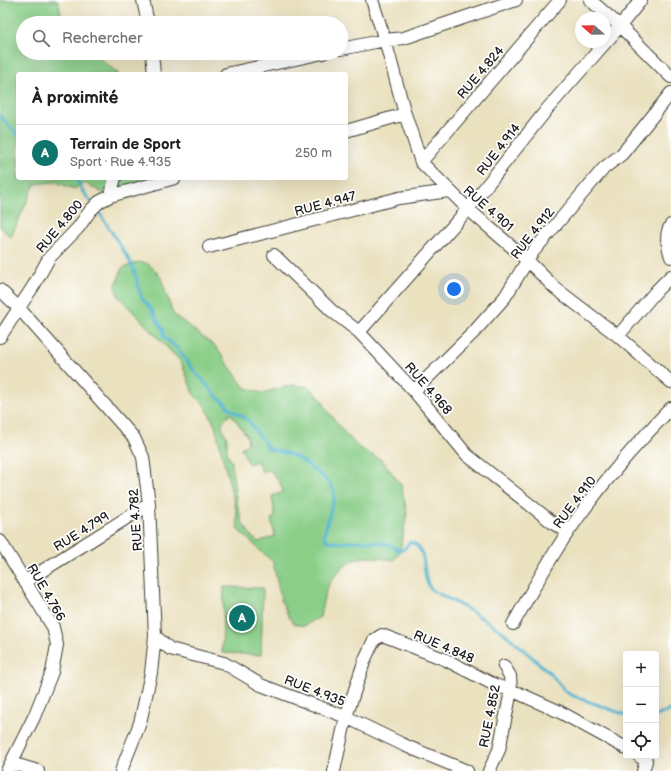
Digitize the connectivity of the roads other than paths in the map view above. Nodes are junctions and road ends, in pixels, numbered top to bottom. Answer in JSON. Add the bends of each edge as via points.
{"nodes":[{"id":1,"x":143,"y":0,"type":"edge"},
{"id":2,"x":372,"y":0,"type":"edge"},
{"id":3,"x":516,"y":0,"type":"edge"},
{"id":4,"x":560,"y":0,"type":"edge"},
{"id":5,"x":590,"y":0,"type":"edge"},
{"id":6,"x":641,"y":0,"type":"edge"},
{"id":7,"x":146,"y":16,"type":"edge"},
{"id":8,"x":620,"y":26,"type":"junction"},
{"id":9,"x":385,"y":40,"type":"junction"},
{"id":10,"x":348,"y":48,"type":"edge"},
{"id":11,"x":153,"y":60,"type":"edge"},
{"id":12,"x":291,"y":60,"type":"edge"},
{"id":13,"x":154,"y":72,"type":"edge"},
{"id":14,"x":235,"y":72,"type":"edge"},
{"id":15,"x":671,"y":77,"type":"edge"},
{"id":16,"x":671,"y":92,"type":"edge"},
{"id":17,"x":405,"y":114,"type":"junction"},
{"id":18,"x":348,"y":130,"type":"edge"},
{"id":19,"x":421,"y":162,"type":"junction"},
{"id":20,"x":114,"y":180,"type":"edge"},
{"id":21,"x":168,"y":180,"type":"edge"},
{"id":22,"x":449,"y":191,"type":"junction"},
{"id":23,"x":110,"y":196,"type":"junction"},
{"id":24,"x":468,"y":209,"type":"junction"},
{"id":25,"x":671,"y":225,"type":"edge"},
{"id":26,"x":209,"y":247,"type":"dead end"},
{"id":27,"x":274,"y":255,"type":"dead end"},
{"id":28,"x":671,"y":257,"type":"edge"},
{"id":29,"x":527,"y":260,"type":"junction"},
{"id":30,"x":671,"y":276,"type":"edge"},
{"id":31,"x":0,"y":290,"type":"edge"},
{"id":32,"x":18,"y":307,"type":"junction"},
{"id":33,"x":359,"y":332,"type":"junction"},
{"id":34,"x":618,"y":336,"type":"junction"},
{"id":35,"x":0,"y":337,"type":"edge"},
{"id":36,"x":671,"y":382,"type":"edge"},
{"id":37,"x":414,"y":391,"type":"junction"},
{"id":38,"x":671,"y":408,"type":"edge"},
{"id":39,"x":149,"y":504,"type":"junction"},
{"id":40,"x":567,"y":532,"type":"junction"},
{"id":41,"x":2,"y":550,"type":"edge"},
{"id":42,"x":26,"y":581,"type":"junction"},
{"id":43,"x":513,"y":624,"type":"dead end"},
{"id":44,"x":155,"y":636,"type":"junction"},
{"id":45,"x":504,"y":666,"type":"dead end"},
{"id":46,"x":511,"y":691,"type":"junction"},
{"id":47,"x":346,"y":717,"type":"junction"},
{"id":48,"x":623,"y":746,"type":"edge"},
{"id":49,"x":9,"y":767,"type":"edge"},
{"id":50,"x":38,"y":771,"type":"edge"},
{"id":51,"x":121,"y":771,"type":"edge"},
{"id":52,"x":334,"y":771,"type":"edge"},
{"id":53,"x":466,"y":771,"type":"edge"},
{"id":54,"x":489,"y":771,"type":"edge"}],
"edges":[{"from":1,"to":7,"type":"street"},
{"from":2,"to":9,"type":"street","name":"RUE 4.901"},
{"from":3,"to":9,"type":"street","via":[[404,38]]},
{"from":4,"to":19,"type":"street","name":"RUE 4.824"},
{"from":5,"to":8,"type":"street"},
{"from":6,"to":8,"type":"street","name":"RUE 4.914"},
{"from":8,"to":15,"type":"street"},
{"from":8,"to":24,"type":"street","name":"RUE 4.914","via":[[548,108]]},
{"from":9,"to":10,"type":"street"},
{"from":9,"to":17,"type":"street","name":"RUE 4.901"},
{"from":11,"to":13,"type":"street"},
{"from":12,"to":14,"type":"street"},
{"from":16,"to":29,"type":"street","name":"RUE 4.912","via":[[622,154],[604,168]]},
{"from":17,"to":18,"type":"street"},
{"from":17,"to":19,"type":"street","name":"RUE 4.901"},
{"from":19,"to":22,"type":"street","name":"RUE 4.901"},
{"from":20,"to":23,"type":"street"},
{"from":21,"to":23,"type":"street","name":"RUE 4.800"},
{"from":22,"to":24,"type":"street","name":"RUE 4.901"},
{"from":22,"to":26,"type":"street","name":"RUE 4.947","via":[[399,198]]},
{"from":23,"to":32,"type":"street","name":"RUE 4.800","via":[[90,211],[78,228],[49,258]]},
{"from":24,"to":29,"type":"street","name":"RUE 4.901"},
{"from":24,"to":33,"type":"street","name":"RUE 4.914"},
{"from":25,"to":28,"type":"street","via":[[667,244]]},
{"from":27,"to":33,"type":"street","name":"RUE 4.968","via":[[332,311]]},
{"from":29,"to":34,"type":"street","name":"RUE 4.901","via":[[555,288]]},
{"from":29,"to":37,"type":"street","name":"RUE 4.912","via":[[505,296],[473,333]]},
{"from":30,"to":34,"type":"street"},
{"from":31,"to":32,"type":"street","name":"RUE 4.782"},
{"from":32,"to":35,"type":"street","name":"RUE 4.800"},
{"from":32,"to":39,"type":"street","name":"RUE 4.782","via":[[134,438],[143,458]]},
{"from":33,"to":37,"type":"street","name":"RUE 4.968"},
{"from":34,"to":36,"type":"street","name":"RUE 4.901"},
{"from":37,"to":40,"type":"street","name":"RUE 4.968","via":[[467,455]]},
{"from":38,"to":40,"type":"street","name":"RUE 4.910","via":[[646,434]]},
{"from":39,"to":42,"type":"street","name":"RUE 4.799"},
{"from":39,"to":44,"type":"street","name":"RUE 4.782"},
{"from":40,"to":43,"type":"street","name":"RUE 4.910"},
{"from":41,"to":42,"type":"street","name":"RUE 4.766"},
{"from":42,"to":49,"type":"street","name":"RUE 4.766","via":[[53,627],[57,645],[52,672],[34,717]]},
{"from":44,"to":47,"type":"street","name":"RUE 4.935","via":[[170,649],[224,663],[261,685]]},
{"from":44,"to":51,"type":"street","name":"RUE 4.782","via":[[151,673],[140,723]]},
{"from":45,"to":46,"type":"street","name":"RUE 4.852","via":[[510,676]]},
{"from":46,"to":47,"type":"street","name":"RUE 4.848","via":[[444,659],[382,635],[374,640],[364,659]]},
{"from":46,"to":48,"type":"street","name":"RUE 4.848","via":[[560,712]]},
{"from":46,"to":54,"type":"street","name":"RUE 4.852","via":[[499,750]]},
{"from":47,"to":52,"type":"street","name":"RUE 4.848"},
{"from":47,"to":53,"type":"street","name":"RUE 4.935"},
{"from":49,"to":50,"type":"street"}]}
